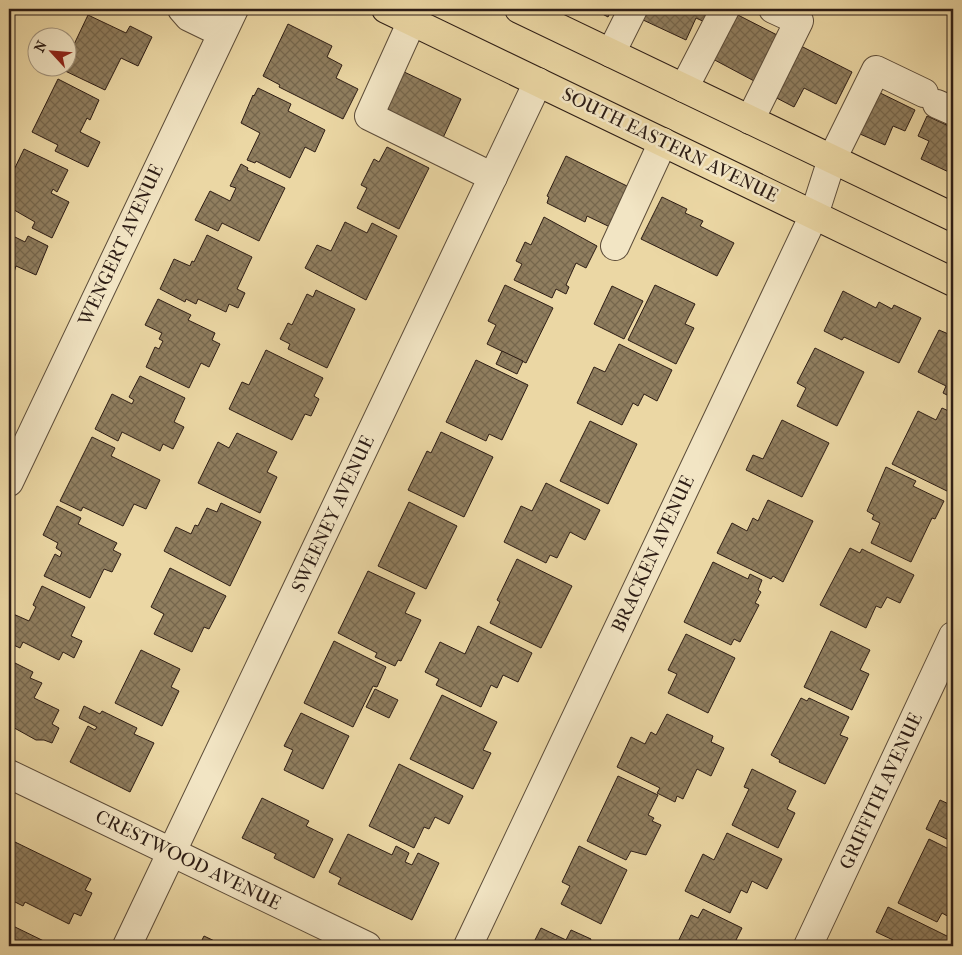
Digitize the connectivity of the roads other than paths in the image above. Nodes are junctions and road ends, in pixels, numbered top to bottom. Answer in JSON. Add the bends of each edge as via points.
{"nodes":[{"id":1,"x":182,"y":9,"type":"edge"},
{"id":2,"x":234,"y":9,"type":"edge"},
{"id":3,"x":386,"y":9,"type":"edge"},
{"id":4,"x":633,"y":9,"type":"edge"},
{"id":5,"x":725,"y":9,"type":"edge"},
{"id":6,"x":773,"y":9,"type":"edge"},
{"id":7,"x":533,"y":12,"type":"edge"},
{"id":8,"x":412,"y":21,"type":"junction"},
{"id":9,"x":222,"y":33,"type":"junction"},
{"id":10,"x":611,"y":53,"type":"junction"},
{"id":11,"x":538,"y":82,"type":"junction"},
{"id":12,"x":684,"y":88,"type":"junction"},
{"id":13,"x":938,"y":103,"type":"edge"},
{"id":14,"x":750,"y":120,"type":"junction"},
{"id":15,"x":663,"y":142,"type":"junction"},
{"id":16,"x":832,"y":159,"type":"junction"},
{"id":17,"x":493,"y":176,"type":"junction"},
{"id":18,"x":951,"y":212,"type":"edge"},
{"id":19,"x":814,"y":215,"type":"junction"},
{"id":20,"x":615,"y":246,"type":"dead end"},
{"id":21,"x":953,"y":282,"type":"edge"},
{"id":22,"x":9,"y":482,"type":"edge"},
{"id":23,"x":953,"y":636,"type":"edge"},
{"id":24,"x":9,"y":774,"type":"edge"},
{"id":25,"x":172,"y":853,"type":"junction"},
{"id":26,"x":127,"y":946,"type":"edge"},
{"id":27,"x":367,"y":946,"type":"edge"},
{"id":28,"x":468,"y":946,"type":"edge"},
{"id":29,"x":808,"y":946,"type":"edge"}],
"edges":[{"from":1,"to":9,"type":"street","via":[[189,17]]},
{"from":2,"to":9,"type":"street","name":"WENGERT AVENUE"},
{"from":3,"to":8,"type":"main road","name":"SOUTH EASTERN AVENUE"},
{"from":4,"to":10,"type":"street"},
{"from":5,"to":12,"type":"street"},
{"from":6,"to":14,"type":"street","via":[[799,21]]},
{"from":7,"to":10,"type":"main road"},
{"from":8,"to":11,"type":"main road","name":"SOUTH EASTERN AVENUE"},
{"from":8,"to":17,"type":"street","via":[[369,116]]},
{"from":9,"to":22,"type":"street","name":"WENGERT AVENUE"},
{"from":10,"to":12,"type":"main road"},
{"from":11,"to":15,"type":"main road","name":"SOUTH EASTERN AVENUE"},
{"from":11,"to":17,"type":"street","name":"SWEENEY AVENUE"},
{"from":12,"to":14,"type":"main road"},
{"from":13,"to":16,"type":"street","name":"BRACKEN AVENUE","via":[[876,70]]},
{"from":14,"to":16,"type":"main road"},
{"from":15,"to":19,"type":"main road","name":"SOUTH EASTERN AVENUE"},
{"from":15,"to":20,"type":"street"},
{"from":16,"to":18,"type":"main road"},
{"from":16,"to":19,"type":"street","name":"BRACKEN AVENUE"},
{"from":17,"to":25,"type":"street","name":"SWEENEY AVENUE"},
{"from":19,"to":21,"type":"main road","name":"SOUTH EASTERN AVENUE"},
{"from":19,"to":28,"type":"street","name":"BRACKEN AVENUE"},
{"from":23,"to":29,"type":"street","name":"GRIFFITH AVENUE"},
{"from":24,"to":25,"type":"street","name":"CRESTWOOD AVENUE"},
{"from":25,"to":26,"type":"street","name":"SWEENEY AVENUE"},
{"from":25,"to":27,"type":"street","name":"CRESTWOOD AVENUE"}]}
